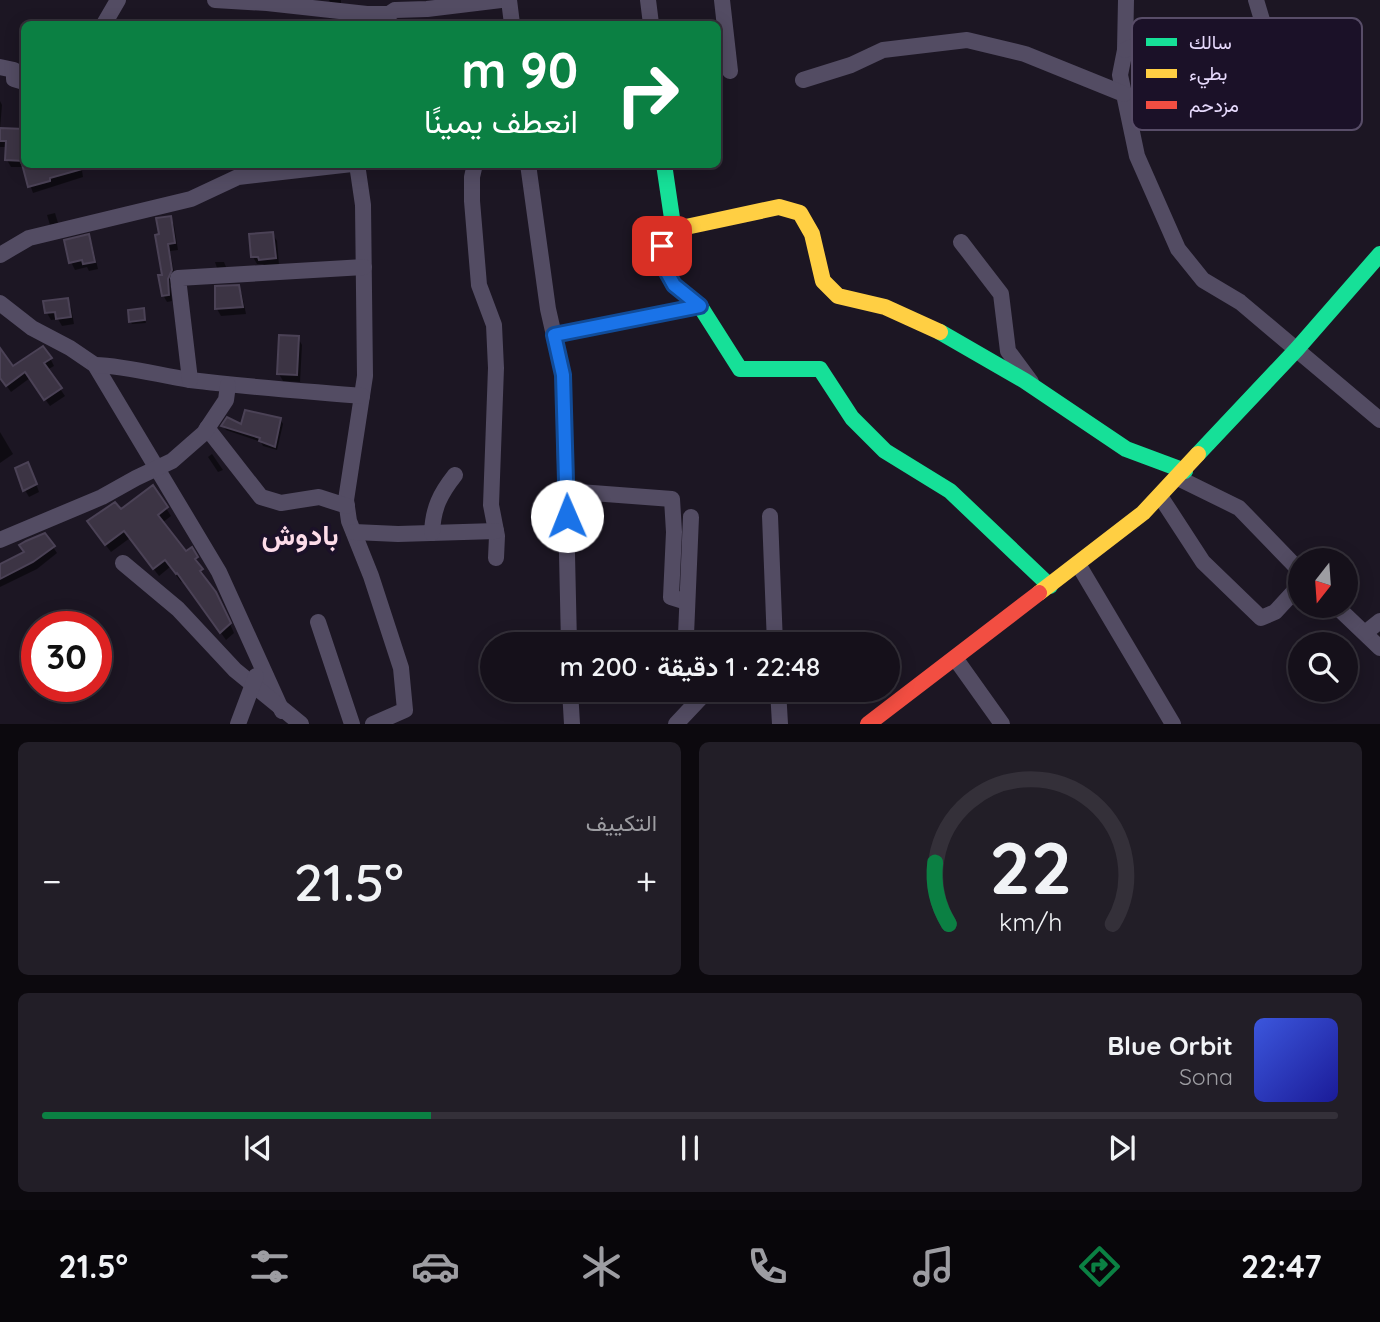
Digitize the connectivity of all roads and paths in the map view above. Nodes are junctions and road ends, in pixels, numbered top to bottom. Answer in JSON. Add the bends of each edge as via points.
{"nodes":[{"id":1,"x":118,"y":0,"type":"edge"},
{"id":2,"x":215,"y":0,"type":"edge"},
{"id":3,"x":501,"y":0,"type":"edge"},
{"id":4,"x":509,"y":0,"type":"edge"},
{"id":5,"x":648,"y":0,"type":"edge"},
{"id":6,"x":722,"y":0,"type":"edge"},
{"id":7,"x":1126,"y":0,"type":"edge"},
{"id":8,"x":1256,"y":0,"type":"edge"},
{"id":9,"x":368,"y":7,"type":"edge"},
{"id":10,"x":1261,"y":18,"type":"edge"},
{"id":11,"x":389,"y":19,"type":"edge"},
{"id":12,"x":106,"y":21,"type":"edge"},
{"id":13,"x":512,"y":21,"type":"edge"},
{"id":14,"x":652,"y":21,"type":"edge"},
{"id":15,"x":1132,"y":47,"type":"edge"},
{"id":16,"x":1125,"y":50,"type":"junction"},
{"id":17,"x":0,"y":67,"type":"edge"},
{"id":18,"x":730,"y":71,"type":"dead end"},
{"id":19,"x":803,"y":80,"type":"dead end"},
{"id":20,"x":21,"y":81,"type":"edge"},
{"id":21,"x":1124,"y":94,"type":"junction"},
{"id":22,"x":317,"y":168,"type":"edge"},
{"id":23,"x":358,"y":168,"type":"edge"},
{"id":24,"x":474,"y":168,"type":"edge"},
{"id":25,"x":529,"y":168,"type":"edge"},
{"id":26,"x":665,"y":168,"type":"edge"},
{"id":27,"x":672,"y":230,"type":"junction"},
{"id":28,"x":961,"y":242,"type":"dead end"},
{"id":29,"x":1380,"y":254,"type":"edge"},
{"id":30,"x":0,"y":255,"type":"edge"},
{"id":31,"x":364,"y":267,"type":"junction"},
{"id":32,"x":0,"y":303,"type":"edge"},
{"id":33,"x":700,"y":306,"type":"junction"},
{"id":34,"x":554,"y":335,"type":"junction"},
{"id":35,"x":1297,"y":349,"type":"junction"},
{"id":36,"x":94,"y":365,"type":"junction"},
{"id":37,"x":190,"y":380,"type":"junction"},
{"id":38,"x":228,"y":384,"type":"junction"},
{"id":39,"x":1035,"y":388,"type":"junction"},
{"id":40,"x":362,"y":396,"type":"junction"},
{"id":41,"x":1380,"y":420,"type":"edge"},
{"id":42,"x":207,"y":428,"type":"junction"},
{"id":43,"x":157,"y":468,"type":"junction"},
{"id":44,"x":1182,"y":474,"type":"junction"},
{"id":45,"x":455,"y":475,"type":"dead end"},
{"id":46,"x":566,"y":491,"type":"junction"},
{"id":47,"x":1160,"y":496,"type":"junction"},
{"id":48,"x":347,"y":506,"type":"junction"},
{"id":49,"x":770,"y":516,"type":"dead end"},
{"id":50,"x":691,"y":517,"type":"dead end"},
{"id":51,"x":496,"y":531,"type":"junction"},
{"id":52,"x":354,"y":532,"type":"junction"},
{"id":53,"x":432,"y":533,"type":"junction"},
{"id":54,"x":0,"y":540,"type":"edge"},
{"id":55,"x":496,"y":558,"type":"dead end"},
{"id":56,"x":1288,"y":559,"type":"edge"},
{"id":57,"x":123,"y":563,"type":"dead end"},
{"id":58,"x":1078,"y":564,"type":"junction"},
{"id":59,"x":1049,"y":586,"type":"junction"},
{"id":60,"x":1288,"y":598,"type":"edge"},
{"id":61,"x":687,"y":602,"type":"junction"},
{"id":62,"x":1349,"y":618,"type":"edge"},
{"id":63,"x":1380,"y":621,"type":"edge"},
{"id":64,"x":318,"y":622,"type":"dead end"},
{"id":65,"x":569,"y":632,"type":"edge"},
{"id":66,"x":686,"y":632,"type":"edge"},
{"id":67,"x":775,"y":632,"type":"edge"},
{"id":68,"x":1365,"y":632,"type":"junction"},
{"id":69,"x":1380,"y":648,"type":"edge"},
{"id":70,"x":955,"y":658,"type":"junction"},
{"id":71,"x":261,"y":664,"type":"junction"},
{"id":72,"x":252,"y":685,"type":"junction"},
{"id":73,"x":571,"y":702,"type":"edge"},
{"id":74,"x":696,"y":702,"type":"edge"},
{"id":75,"x":779,"y":702,"type":"edge"},
{"id":76,"x":282,"y":710,"type":"junction"},
{"id":77,"x":238,"y":723,"type":"edge"},
{"id":78,"x":301,"y":723,"type":"edge"},
{"id":79,"x":352,"y":723,"type":"edge"},
{"id":80,"x":373,"y":723,"type":"edge"},
{"id":81,"x":572,"y":723,"type":"edge"},
{"id":82,"x":676,"y":723,"type":"edge"},
{"id":83,"x":780,"y":723,"type":"edge"},
{"id":84,"x":868,"y":723,"type":"edge"},
{"id":85,"x":1002,"y":723,"type":"edge"},
{"id":86,"x":1173,"y":723,"type":"edge"}],
"edges":[{"from":1,"to":12,"type":"street"},
{"from":2,"to":9,"type":"street"},
{"from":3,"to":11,"type":"street","via":[[396,10]]},
{"from":4,"to":13,"type":"street"},
{"from":5,"to":14,"type":"street"},
{"from":6,"to":18,"type":"street"},
{"from":7,"to":16,"type":"street"},
{"from":8,"to":10,"type":"street"},
{"from":9,"to":11,"type":"street"},
{"from":15,"to":16,"type":"street"},
{"from":16,"to":21,"type":"street","via":[[1120,75]]},
{"from":17,"to":20,"type":"street","via":[[15,70],[14,79]]},
{"from":19,"to":21,"type":"street","via":[[883,50],[967,40],[1025,54]]},
{"from":21,"to":35,"type":"street","via":[[1137,156],[1178,249],[1203,280],[1240,302]]},
{"from":22,"to":30,"type":"street","via":[[239,177],[191,199],[29,238]]},
{"from":23,"to":31,"type":"street"},
{"from":24,"to":51,"type":"street","via":[[479,285],[494,325],[491,505]]},
{"from":25,"to":34,"type":"street"},
{"from":26,"to":27,"type":"street"},
{"from":27,"to":33,"type":"street","via":[[659,258],[674,285]]},
{"from":27,"to":39,"type":"street","via":[[779,207],[800,213],[811,234],[823,281],[838,296],[884,307],[930,326]]},
{"from":28,"to":39,"type":"street","via":[[1001,294],[1008,351]]},
{"from":29,"to":35,"type":"street"},
{"from":31,"to":37,"type":"street","via":[[178,278]]},
{"from":31,"to":40,"type":"street"},
{"from":32,"to":36,"type":"street"},
{"from":33,"to":34,"type":"street"},
{"from":33,"to":59,"type":"street","via":[[740,369],[820,369],[852,418],[885,451],[950,491]]},
{"from":34,"to":46,"type":"street","via":[[563,375]]},
{"from":35,"to":41,"type":"street"},
{"from":35,"to":44,"type":"street"},
{"from":36,"to":37,"type":"street"},
{"from":36,"to":43,"type":"street"},
{"from":37,"to":38,"type":"street"},
{"from":38,"to":40,"type":"street"},
{"from":38,"to":42,"type":"street","via":[[226,400]]},
{"from":39,"to":44,"type":"street","via":[[1126,449]]},
{"from":40,"to":48,"type":"street"},
{"from":42,"to":43,"type":"street","via":[[172,461]]},
{"from":42,"to":48,"type":"street","via":[[261,497],[281,503],[319,497]]},
{"from":43,"to":54,"type":"street","via":[[102,498]]},
{"from":43,"to":71,"type":"street","via":[[219,572]]},
{"from":44,"to":47,"type":"street"},
{"from":44,"to":56,"type":"street","via":[[1239,508]]},
{"from":45,"to":53,"type":"street","via":[[439,496]]},
{"from":46,"to":61,"type":"street","via":[[672,499],[671,597]]},
{"from":46,"to":65,"type":"street"},
{"from":47,"to":58,"type":"street"},
{"from":47,"to":60,"type":"street","via":[[1203,562],[1261,618],[1275,612]]},
{"from":48,"to":52,"type":"street"},
{"from":49,"to":67,"type":"street"},
{"from":50,"to":61,"type":"street"},
{"from":51,"to":53,"type":"street"},
{"from":51,"to":55,"type":"street"},
{"from":52,"to":53,"type":"street"},
{"from":52,"to":80,"type":"street","via":[[397,655],[405,710]]},
{"from":57,"to":72,"type":"street","via":[[178,609]]},
{"from":58,"to":59,"type":"street"},
{"from":58,"to":86,"type":"street"},
{"from":59,"to":70,"type":"street"},
{"from":61,"to":66,"type":"street"},
{"from":62,"to":68,"type":"street"},
{"from":63,"to":68,"type":"street"},
{"from":64,"to":79,"type":"street"},
{"from":68,"to":69,"type":"street"},
{"from":70,"to":84,"type":"street"},
{"from":70,"to":85,"type":"street"},
{"from":71,"to":72,"type":"street"},
{"from":71,"to":76,"type":"street"},
{"from":72,"to":76,"type":"street"},
{"from":72,"to":77,"type":"street"},
{"from":73,"to":81,"type":"street"},
{"from":74,"to":82,"type":"street"},
{"from":75,"to":83,"type":"street"},
{"from":76,"to":78,"type":"street"}]}
